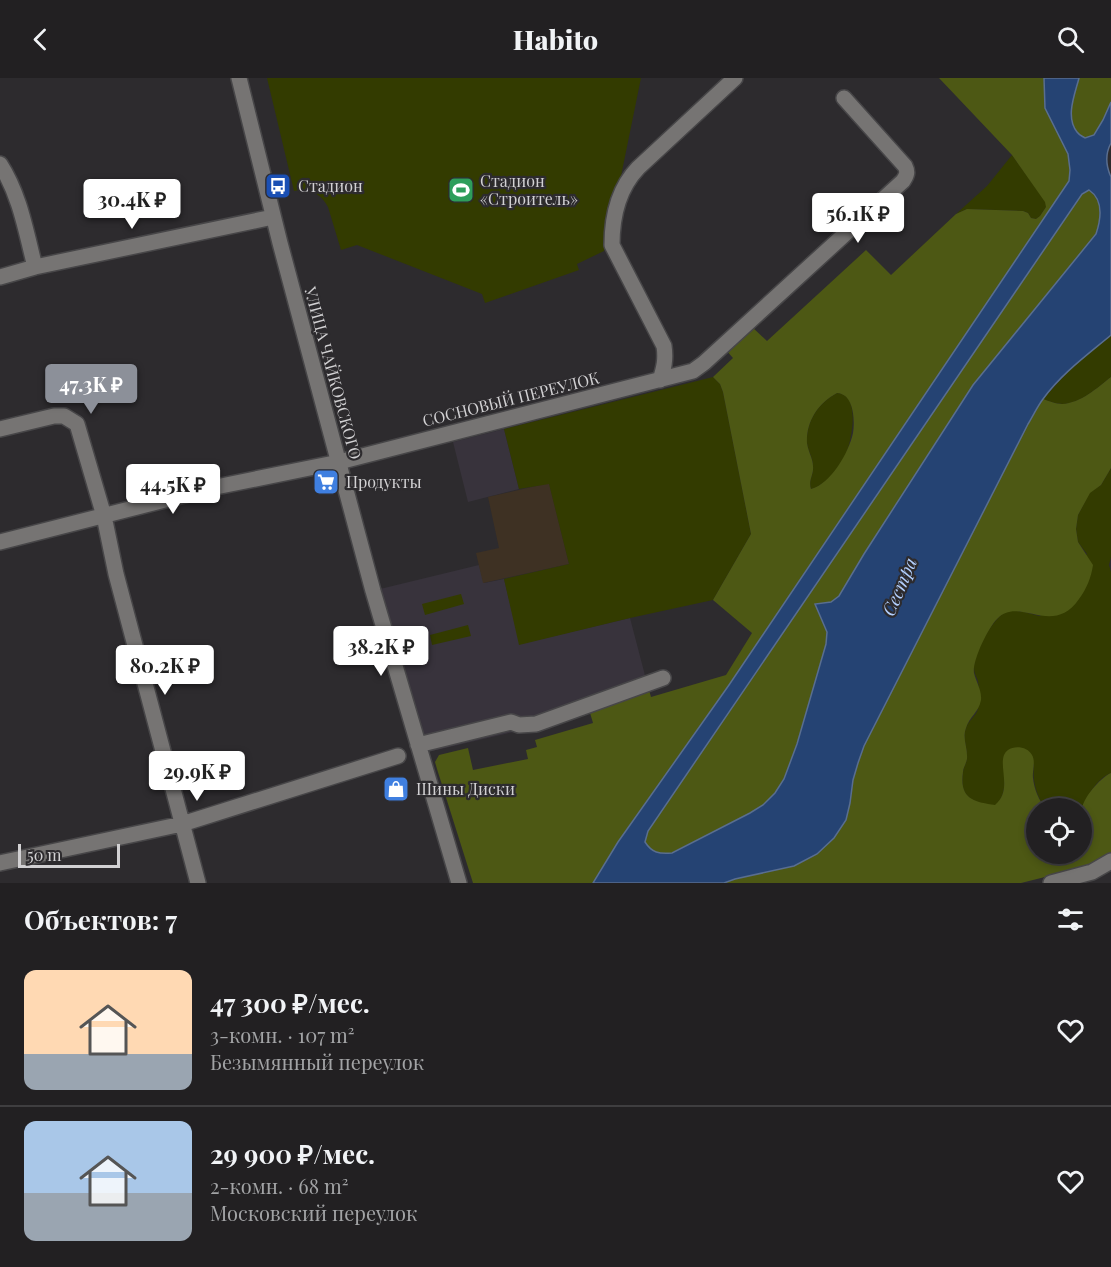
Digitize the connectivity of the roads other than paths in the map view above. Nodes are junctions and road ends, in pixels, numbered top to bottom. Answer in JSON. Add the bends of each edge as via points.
{"nodes":[{"id":1,"x":239,"y":78,"type":"edge"},
{"id":2,"x":735,"y":78,"type":"edge"},
{"id":3,"x":844,"y":98,"type":"dead end"},
{"id":4,"x":0,"y":164,"type":"edge"},
{"id":5,"x":273,"y":217,"type":"junction"},
{"id":6,"x":35,"y":267,"type":"junction"},
{"id":7,"x":0,"y":277,"type":"edge"},
{"id":8,"x":660,"y":380,"type":"junction"},
{"id":9,"x":0,"y":429,"type":"edge"},
{"id":10,"x":339,"y":462,"type":"junction"},
{"id":11,"x":104,"y":516,"type":"junction"},
{"id":12,"x":0,"y":542,"type":"edge"},
{"id":13,"x":663,"y":678,"type":"dead end"},
{"id":14,"x":418,"y":745,"type":"junction"},
{"id":15,"x":398,"y":756,"type":"dead end"},
{"id":16,"x":182,"y":824,"type":"junction"},
{"id":17,"x":1111,"y":861,"type":"edge"},
{"id":18,"x":0,"y":863,"type":"edge"},
{"id":19,"x":198,"y":883,"type":"edge"},
{"id":20,"x":459,"y":883,"type":"edge"},
{"id":21,"x":1051,"y":883,"type":"edge"}],
"edges":[{"from":1,"to":5,"type":"street","name":"УЛИЦА ЧАЙКОВСКОГО"},
{"from":2,"to":8,"type":"street","via":[[638,168],[618,202],[612,245],[664,346],[666,357]]},
{"from":3,"to":8,"type":"street","name":"СОСНОВЫЙ ПЕРЕУЛОК","via":[[905,166],[903,181],[704,363],[693,371]]},
{"from":4,"to":6,"type":"street","via":[[20,205]]},
{"from":5,"to":6,"type":"street"},
{"from":5,"to":10,"type":"street","name":"УЛИЦА ЧАЙКОВСКОГО"},
{"from":6,"to":7,"type":"street"},
{"from":8,"to":10,"type":"street","name":"СОСНОВЫЙ ПЕРЕУЛОК"},
{"from":9,"to":11,"type":"street","via":[[54,416],[64,416],[77,424]]},
{"from":10,"to":11,"type":"street","name":"СОСНОВЫЙ ПЕРЕУЛОК","via":[[216,487]]},
{"from":10,"to":14,"type":"street","name":"УЛИЦА ЧАЙКОВСКОГО"},
{"from":11,"to":12,"type":"street","name":"СОСНОВЫЙ ПЕРЕУЛОК"},
{"from":11,"to":16,"type":"street"},
{"from":13,"to":14,"type":"street","via":[[536,724],[511,722]]},
{"from":14,"to":20,"type":"street","name":"УЛИЦА ЧАЙКОВСКОГО"},
{"from":15,"to":16,"type":"street"},
{"from":16,"to":18,"type":"street"},
{"from":16,"to":19,"type":"street"},
{"from":17,"to":21,"type":"street","via":[[1092,872]]}]}
